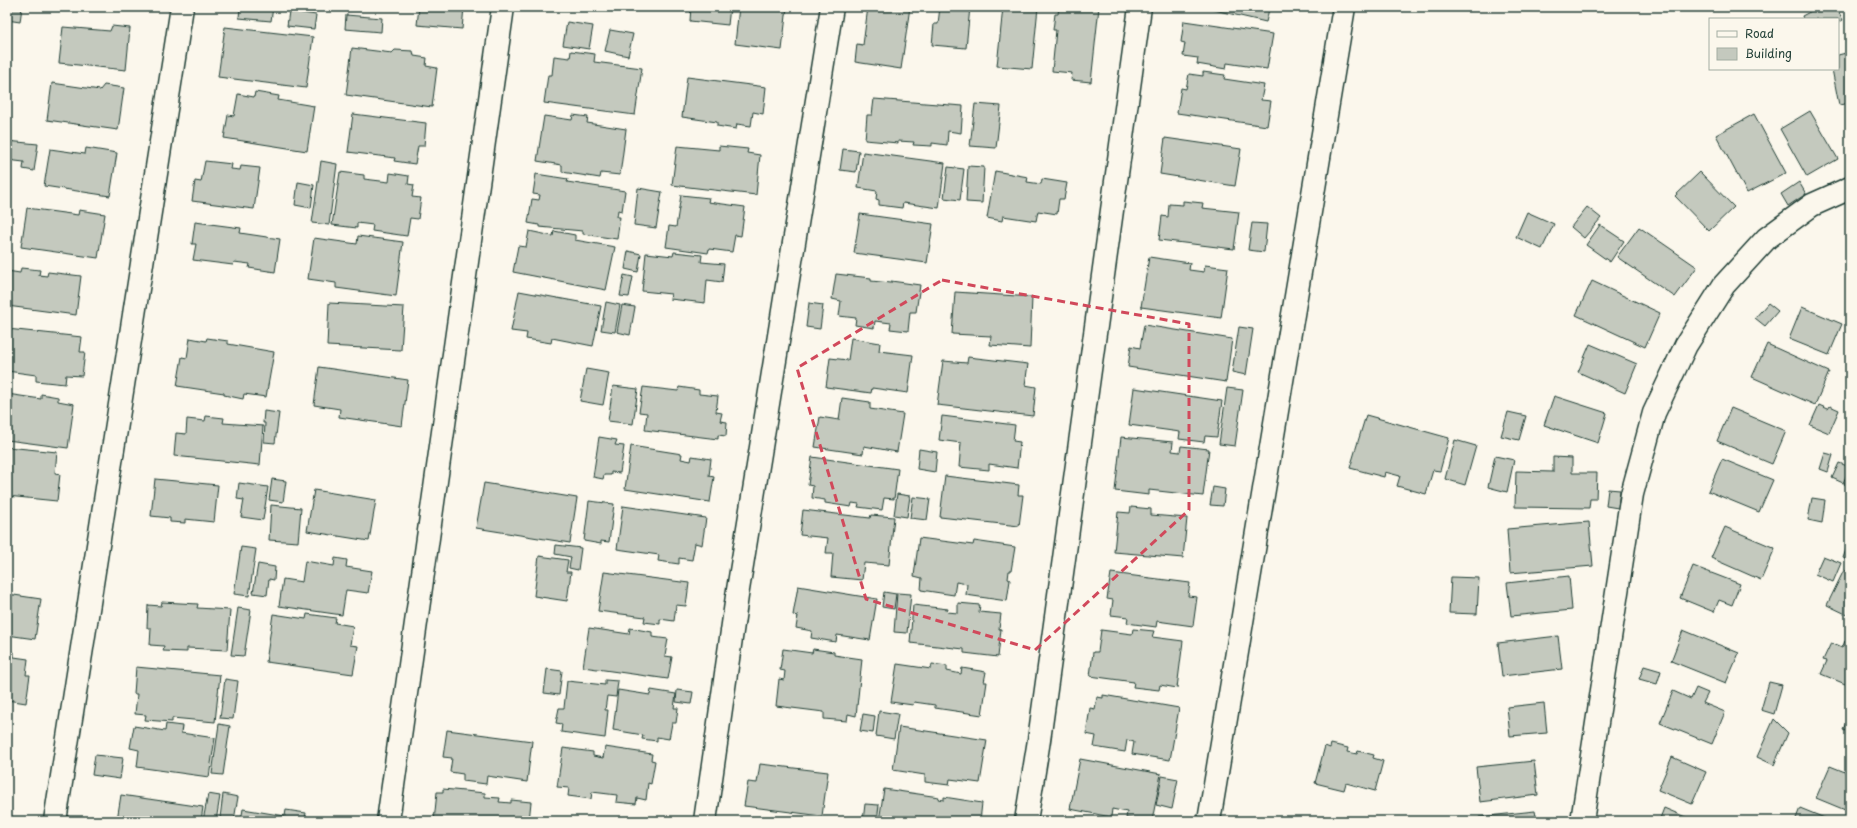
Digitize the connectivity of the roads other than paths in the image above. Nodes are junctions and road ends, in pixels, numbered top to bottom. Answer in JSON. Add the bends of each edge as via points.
{"nodes":[{"id":1,"x":182,"y":7,"type":"edge"},
{"id":2,"x":503,"y":7,"type":"edge"},
{"id":3,"x":832,"y":7,"type":"edge"},
{"id":4,"x":1140,"y":7,"type":"edge"},
{"id":5,"x":1344,"y":7,"type":"edge"},
{"id":6,"x":1850,"y":188,"type":"edge"},
{"id":7,"x":55,"y":821,"type":"edge"},
{"id":8,"x":388,"y":821,"type":"edge"},
{"id":9,"x":705,"y":821,"type":"edge"},
{"id":10,"x":1026,"y":821,"type":"edge"},
{"id":11,"x":1209,"y":821,"type":"edge"},
{"id":12,"x":1582,"y":821,"type":"edge"}],
"edges":[{"from":1,"to":7,"type":"street"},
{"from":2,"to":8,"type":"street"},
{"from":3,"to":9,"type":"street","via":[[737,596]]},
{"from":4,"to":10,"type":"street","via":[[1040,740]]},
{"from":5,"to":11,"type":"street"},
{"from":6,"to":12,"type":"street","via":[[1812,205],[1767,238],[1724,285],[1686,345],[1654,413],[1632,494]]}]}
